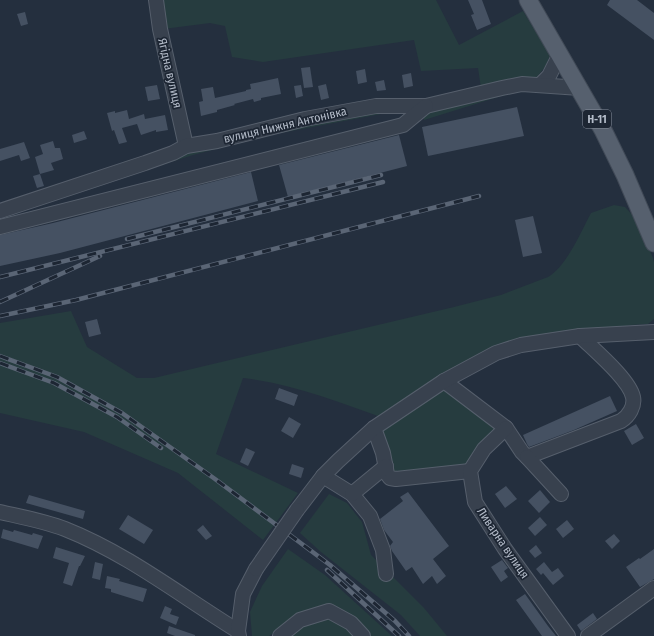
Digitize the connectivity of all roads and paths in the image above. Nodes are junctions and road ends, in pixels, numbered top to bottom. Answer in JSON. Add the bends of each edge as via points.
{"nodes":[{"id":1,"x":156,"y":0,"type":"edge"},
{"id":2,"x":528,"y":0,"type":"edge"},
{"id":3,"x":560,"y":54,"type":"junction"},
{"id":4,"x":540,"y":85,"type":"junction"},
{"id":5,"x":580,"y":88,"type":"junction"},
{"id":6,"x":426,"y":106,"type":"junction"},
{"id":7,"x":186,"y":146,"type":"junction"},
{"id":8,"x":0,"y":211,"type":"edge"},
{"id":9,"x":0,"y":227,"type":"edge"},
{"id":10,"x":654,"y":243,"type":"edge"},
{"id":11,"x":654,"y":332,"type":"edge"},
{"id":12,"x":580,"y":336,"type":"junction"},
{"id":13,"x":444,"y":381,"type":"junction"},
{"id":14,"x":374,"y":428,"type":"junction"},
{"id":15,"x":506,"y":428,"type":"junction"},
{"id":16,"x":527,"y":457,"type":"junction"},
{"id":17,"x":386,"y":466,"type":"junction"},
{"id":18,"x":470,"y":471,"type":"junction"},
{"id":19,"x":323,"y":476,"type":"junction"},
{"id":20,"x":352,"y":494,"type":"junction"},
{"id":21,"x":561,"y":494,"type":"dead end"},
{"id":22,"x":0,"y":512,"type":"edge"},
{"id":23,"x":386,"y":574,"type":"dead end"},
{"id":24,"x":654,"y":588,"type":"edge"},
{"id":25,"x":239,"y":634,"type":"edge"},
{"id":26,"x":280,"y":636,"type":"edge"},
{"id":27,"x":363,"y":636,"type":"edge"},
{"id":28,"x":568,"y":636,"type":"edge"},
{"id":29,"x":588,"y":636,"type":"edge"}],
"edges":[{"from":1,"to":7,"type":"street","name":"Ягідна вулиця"},
{"from":2,"to":3,"type":"main road","number":"Н-11"},
{"from":3,"to":4,"type":"street","via":[[549,76]]},
{"from":3,"to":5,"type":"main road","number":"Н-11"},
{"from":4,"to":5,"type":"street","name":"вулиця Нижня Антонівка"},
{"from":4,"to":6,"type":"street","name":"вулиця Нижня Антонівка","via":[[522,84]]},
{"from":5,"to":10,"type":"main road","number":"Н-11","via":[[625,176]]},
{"from":6,"to":7,"type":"street","name":"вулиця Нижня Антонівка","via":[[376,106]]},
{"from":6,"to":9,"type":"street","via":[[403,125]]},
{"from":7,"to":8,"type":"street","name":"вулиця Нижня Антонівка","via":[[145,163]]},
{"from":11,"to":12,"type":"street"},
{"from":12,"to":13,"type":"street","via":[[522,345],[496,353]]},
{"from":12,"to":16,"type":"street","via":[[630,389],[634,398],[633,407],[621,421]]},
{"from":13,"to":14,"type":"street"},
{"from":13,"to":15,"type":"street"},
{"from":14,"to":17,"type":"street","via":[[384,453]]},
{"from":14,"to":19,"type":"street"},
{"from":15,"to":16,"type":"street"},
{"from":15,"to":18,"type":"street","via":[[484,449]]},
{"from":16,"to":21,"type":"street"},
{"from":17,"to":18,"type":"street","via":[[390,478],[396,479]]},
{"from":17,"to":20,"type":"street"},
{"from":18,"to":28,"type":"street","name":"Ливарна вулиця","via":[[475,502]]},
{"from":19,"to":20,"type":"street"},
{"from":19,"to":25,"type":"street","bridge":true,"via":[[256,569],[243,594]]},
{"from":20,"to":23,"type":"street","via":[[370,516],[383,550]]},
{"from":22,"to":25,"type":"street","via":[[65,529],[114,552],[152,574]]},
{"from":24,"to":29,"type":"street"},
{"from":26,"to":27,"type":"street","via":[[300,620],[329,611],[351,623]]}]}
